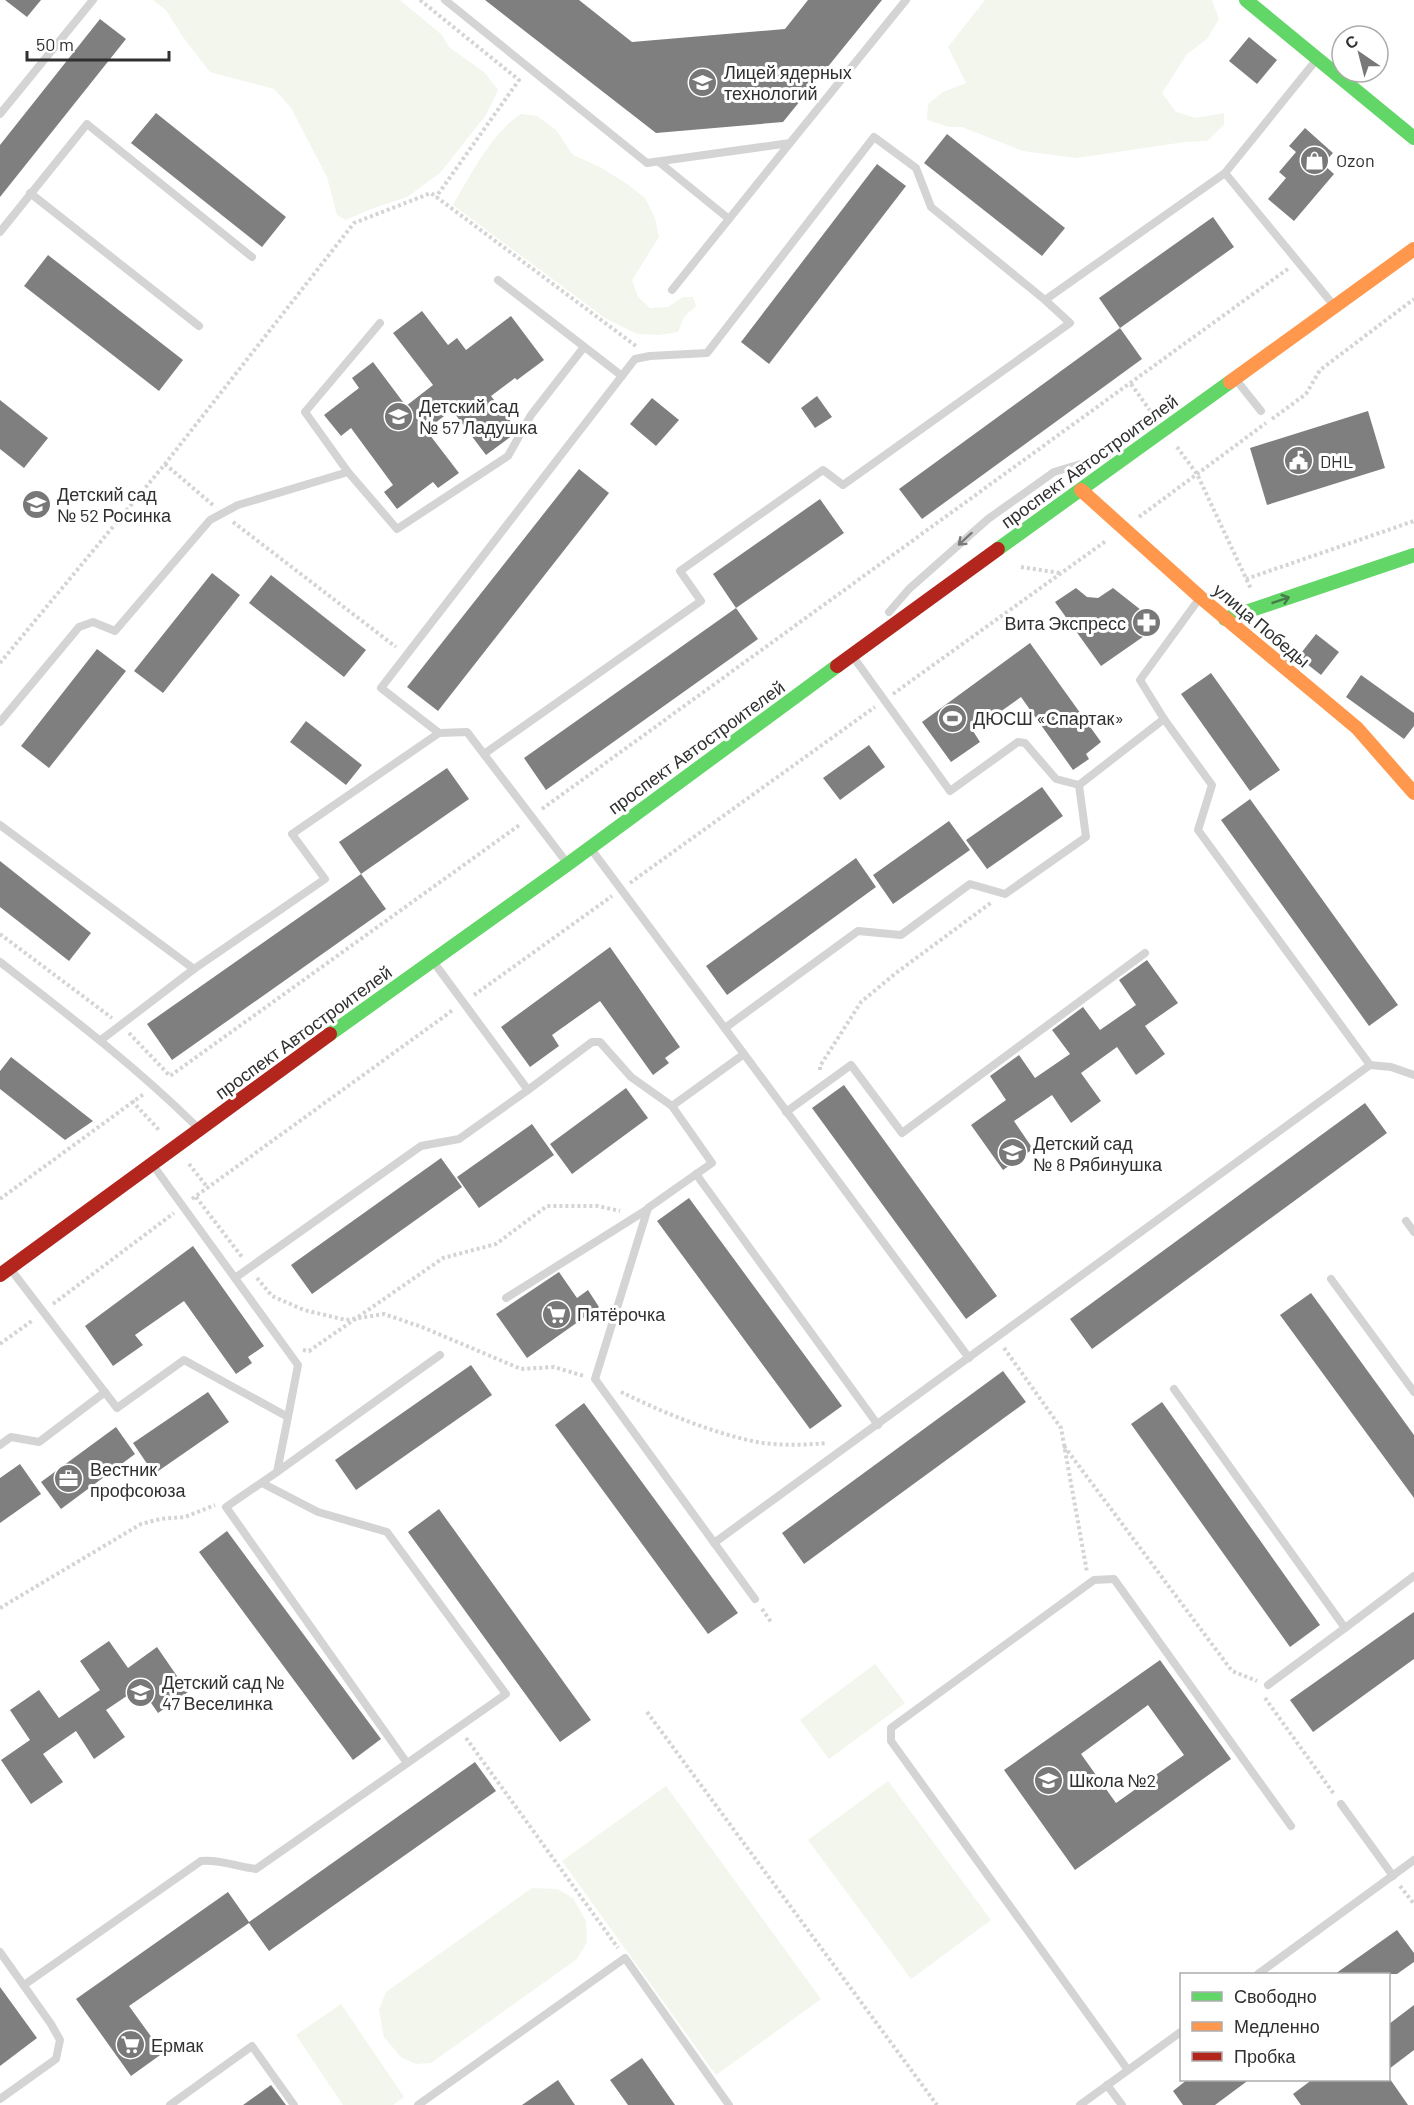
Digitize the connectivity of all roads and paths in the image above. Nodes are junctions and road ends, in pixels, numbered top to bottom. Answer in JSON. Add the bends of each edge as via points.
{"nodes":[{"id":1,"x":93,"y":0,"type":"edge"},
{"id":2,"x":420,"y":0,"type":"edge"},
{"id":3,"x":445,"y":0,"type":"edge"},
{"id":4,"x":906,"y":0,"type":"edge"},
{"id":5,"x":1246,"y":0,"type":"edge"},
{"id":6,"x":1318,"y":58,"type":"junction"},
{"id":7,"x":0,"y":114,"type":"edge"},
{"id":8,"x":1414,"y":138,"type":"edge"},
{"id":9,"x":790,"y":143,"type":"junction"},
{"id":10,"x":659,"y":162,"type":"junction"},
{"id":11,"x":1225,"y":173,"type":"junction"},
{"id":12,"x":30,"y":193,"type":"junction"},
{"id":13,"x":436,"y":197,"type":"junction"},
{"id":14,"x":729,"y":219,"type":"junction"},
{"id":15,"x":0,"y":232,"type":"edge"},
{"id":16,"x":1414,"y":249,"type":"edge"},
{"id":17,"x":252,"y":257,"type":"dead end"},
{"id":18,"x":1298,"y":262,"type":"junction"},
{"id":19,"x":498,"y":280,"type":"dead end"},
{"id":20,"x":672,"y":290,"type":"dead end"},
{"id":21,"x":1414,"y":299,"type":"edge"},
{"id":22,"x":1046,"y":300,"type":"junction"},
{"id":23,"x":1335,"y":307,"type":"junction"},
{"id":24,"x":380,"y":323,"type":"dead end"},
{"id":25,"x":199,"y":326,"type":"dead end"},
{"id":26,"x":584,"y":347,"type":"junction"},
{"id":27,"x":650,"y":356,"type":"junction"},
{"id":28,"x":622,"y":376,"type":"junction"},
{"id":29,"x":1235,"y":379,"type":"junction"},
{"id":30,"x":1261,"y":411,"type":"dead end"},
{"id":31,"x":1143,"y":445,"type":"junction"},
{"id":32,"x":165,"y":464,"type":"junction"},
{"id":33,"x":348,"y":472,"type":"junction"},
{"id":34,"x":1081,"y":490,"type":"junction"},
{"id":35,"x":222,"y":513,"type":"junction"},
{"id":36,"x":1414,"y":522,"type":"edge"},
{"id":37,"x":1123,"y":529,"type":"junction"},
{"id":38,"x":1414,"y":555,"type":"edge"},
{"id":39,"x":1021,"y":567,"type":"dead end"},
{"id":40,"x":1061,"y":573,"type":"junction"},
{"id":41,"x":1246,"y":579,"type":"dead end"},
{"id":42,"x":1200,"y":597,"type":"junction"},
{"id":43,"x":1225,"y":619,"type":"junction"},
{"id":44,"x":852,"y":654,"type":"junction"},
{"id":45,"x":407,"y":655,"type":"junction"},
{"id":46,"x":0,"y":663,"type":"edge"},
{"id":47,"x":885,"y":700,"type":"junction"},
{"id":48,"x":1164,"y":719,"type":"junction"},
{"id":49,"x":0,"y":722,"type":"edge"},
{"id":50,"x":439,"y":733,"type":"junction"},
{"id":51,"x":484,"y":754,"type":"junction"},
{"id":52,"x":1079,"y":785,"type":"junction"},
{"id":53,"x":1414,"y":793,"type":"edge"},
{"id":54,"x":532,"y":817,"type":"junction"},
{"id":55,"x":0,"y":825,"type":"edge"},
{"id":56,"x":590,"y":848,"type":"junction"},
{"id":57,"x":568,"y":864,"type":"junction"},
{"id":58,"x":622,"y":889,"type":"junction"},
{"id":59,"x":1005,"y":894,"type":"junction"},
{"id":60,"x":0,"y":934,"type":"edge"},
{"id":61,"x":1145,"y":953,"type":"dead end"},
{"id":62,"x":432,"y":961,"type":"junction"},
{"id":63,"x":0,"y":962,"type":"edge"},
{"id":64,"x":194,"y":969,"type":"junction"},
{"id":65,"x":464,"y":1003,"type":"junction"},
{"id":66,"x":120,"y":1024,"type":"junction"},
{"id":67,"x":725,"y":1028,"type":"junction"},
{"id":68,"x":101,"y":1040,"type":"junction"},
{"id":69,"x":744,"y":1054,"type":"junction"},
{"id":70,"x":1370,"y":1065,"type":"junction"},
{"id":71,"x":1414,"y":1075,"type":"edge"},
{"id":72,"x":170,"y":1076,"type":"junction"},
{"id":73,"x":156,"y":1086,"type":"junction"},
{"id":74,"x":821,"y":1086,"type":"junction"},
{"id":75,"x":528,"y":1090,"type":"junction"},
{"id":76,"x":672,"y":1106,"type":"junction"},
{"id":77,"x":786,"y":1112,"type":"junction"},
{"id":78,"x":199,"y":1130,"type":"junction"},
{"id":79,"x":153,"y":1165,"type":"junction"},
{"id":80,"x":696,"y":1174,"type":"junction"},
{"id":81,"x":196,"y":1197,"type":"junction"},
{"id":82,"x":0,"y":1199,"type":"edge"},
{"id":83,"x":183,"y":1207,"type":"junction"},
{"id":84,"x":648,"y":1209,"type":"junction"},
{"id":85,"x":639,"y":1215,"type":"junction"},
{"id":86,"x":1406,"y":1221,"type":"dead end"},
{"id":87,"x":1414,"y":1232,"type":"edge"},
{"id":88,"x":240,"y":1256,"type":"junction"},
{"id":89,"x":246,"y":1270,"type":"junction"},
{"id":90,"x":5,"y":1272,"type":"edge"},
{"id":91,"x":235,"y":1278,"type":"junction"},
{"id":92,"x":1331,"y":1279,"type":"dead end"},
{"id":93,"x":506,"y":1298,"type":"dead end"},
{"id":94,"x":43,"y":1312,"type":"junction"},
{"id":95,"x":356,"y":1318,"type":"junction"},
{"id":96,"x":996,"y":1338,"type":"junction"},
{"id":97,"x":0,"y":1344,"type":"edge"},
{"id":98,"x":296,"y":1348,"type":"dead end"},
{"id":99,"x":440,"y":1354,"type":"dead end"},
{"id":100,"x":969,"y":1358,"type":"junction"},
{"id":101,"x":595,"y":1379,"type":"junction"},
{"id":102,"x":1174,"y":1389,"type":"dead end"},
{"id":103,"x":105,"y":1392,"type":"junction"},
{"id":104,"x":1414,"y":1392,"type":"edge"},
{"id":105,"x":288,"y":1417,"type":"junction"},
{"id":106,"x":878,"y":1425,"type":"junction"},
{"id":107,"x":854,"y":1442,"type":"junction"},
{"id":108,"x":0,"y":1445,"type":"edge"},
{"id":109,"x":1064,"y":1446,"type":"junction"},
{"id":110,"x":277,"y":1472,"type":"junction"},
{"id":111,"x":262,"y":1483,"type":"junction"},
{"id":112,"x":225,"y":1501,"type":"dead end"},
{"id":113,"x":714,"y":1543,"type":"junction"},
{"id":114,"x":1414,"y":1576,"type":"edge"},
{"id":115,"x":1089,"y":1584,"type":"junction"},
{"id":116,"x":755,"y":1599,"type":"dead end"},
{"id":117,"x":0,"y":1608,"type":"edge"},
{"id":118,"x":1345,"y":1628,"type":"junction"},
{"id":119,"x":1250,"y":1678,"type":"junction"},
{"id":120,"x":1268,"y":1685,"type":"joint"},
{"id":121,"x":1257,"y":1688,"type":"dead end"},
{"id":122,"x":1264,"y":1698,"type":"dead end"},
{"id":123,"x":647,"y":1712,"type":"dead end"},
{"id":124,"x":458,"y":1727,"type":"junction"},
{"id":125,"x":407,"y":1763,"type":"junction"},
{"id":126,"x":1341,"y":1804,"type":"joint"},
{"id":127,"x":1291,"y":1826,"type":"dead end"},
{"id":128,"x":1414,"y":1860,"type":"edge"},
{"id":129,"x":1393,"y":1876,"type":"junction"},
{"id":130,"x":1414,"y":1904,"type":"edge"},
{"id":131,"x":0,"y":1952,"type":"edge"},
{"id":132,"x":625,"y":1958,"type":"junction"},
{"id":133,"x":1259,"y":1973,"type":"edge"},
{"id":134,"x":24,"y":1985,"type":"junction"},
{"id":135,"x":1180,"y":2032,"type":"edge"},
{"id":136,"x":1128,"y":2070,"type":"junction"},
{"id":137,"x":1107,"y":2085,"type":"junction"},
{"id":138,"x":0,"y":2099,"type":"edge"},
{"id":139,"x":170,"y":2105,"type":"edge"},
{"id":140,"x":294,"y":2105,"type":"edge"},
{"id":141,"x":418,"y":2105,"type":"edge"},
{"id":142,"x":729,"y":2105,"type":"edge"},
{"id":143,"x":937,"y":2105,"type":"edge"},
{"id":144,"x":1080,"y":2105,"type":"edge"},
{"id":145,"x":1122,"y":2105,"type":"edge"}],
"edges":[{"from":1,"to":7,"type":"lane"},
{"from":2,"to":13,"type":"path","via":[[519,80]]},
{"from":3,"to":10,"type":"lane","via":[[647,163]]},
{"from":4,"to":9,"type":"lane"},
{"from":5,"to":6,"type":"main road"},
{"from":6,"to":8,"type":"main road"},
{"from":6,"to":11,"type":"lane"},
{"from":9,"to":10,"type":"lane"},
{"from":9,"to":14,"type":"lane"},
{"from":10,"to":14,"type":"lane"},
{"from":11,"to":18,"type":"lane"},
{"from":11,"to":22,"type":"lane"},
{"from":12,"to":15,"type":"lane"},
{"from":12,"to":17,"type":"lane","via":[[87,124]]},
{"from":12,"to":25,"type":"lane"},
{"from":13,"to":27,"type":"path"},
{"from":13,"to":32,"type":"path","via":[[431,194],[354,223]]},
{"from":14,"to":20,"type":"lane"},
{"from":16,"to":23,"type":"main road","name":"проспект Автостроителей"},
{"from":18,"to":23,"type":"lane"},
{"from":18,"to":54,"type":"path"},
{"from":19,"to":26,"type":"lane"},
{"from":21,"to":37,"type":"path","via":[[1320,370],[1306,394]]},
{"from":22,"to":27,"type":"lane","via":[[931,207],[916,168],[874,137],[707,352]]},
{"from":22,"to":51,"type":"lane","via":[[1070,323],[843,485],[823,470],[680,571],[701,601]]},
{"from":23,"to":29,"type":"main road","name":"проспект Автостроителей"},
{"from":24,"to":33,"type":"lane","via":[[305,412]]},
{"from":26,"to":28,"type":"lane"},
{"from":26,"to":33,"type":"lane","via":[[531,415],[508,456],[397,529]]},
{"from":27,"to":28,"type":"lane","via":[[635,359]]},
{"from":28,"to":45,"type":"lane"},
{"from":29,"to":30,"type":"lane"},
{"from":29,"to":31,"type":"main road","name":"проспект Автостроителей"},
{"from":31,"to":34,"type":"main road","name":"проспект Автостроителей"},
{"from":31,"to":44,"type":"lane","one_way":true,"via":[[1054,472],[988,519],[909,589]]},
{"from":32,"to":35,"type":"path"},
{"from":32,"to":46,"type":"path"},
{"from":33,"to":35,"type":"lane"},
{"from":34,"to":37,"type":"main road","name":"улица Победы"},
{"from":34,"to":44,"type":"main road","name":"проспект Автостроителей"},
{"from":35,"to":45,"type":"path"},
{"from":35,"to":49,"type":"lane","via":[[210,520],[115,631],[93,622],[79,627]]},
{"from":36,"to":41,"type":"path"},
{"from":37,"to":40,"type":"path"},
{"from":37,"to":42,"type":"main road","name":"улица Победы"},
{"from":43,"to":38,"type":"main road","one_way":true},
{"from":39,"to":40,"type":"path"},
{"from":40,"to":47,"type":"path"},
{"from":42,"to":43,"type":"main road","name":"улица Победы"},
{"from":42,"to":48,"type":"lane","via":[[1140,680]]},
{"from":43,"to":53,"type":"main road","name":"улица Победы","via":[[1357,728]]},
{"from":44,"to":47,"type":"lane"},
{"from":44,"to":56,"type":"main road","name":"проспект Автостроителей"},
{"from":45,"to":50,"type":"lane","via":[[381,688]]},
{"from":47,"to":52,"type":"lane","via":[[950,791],[1018,742],[1025,743],[1056,779]]},
{"from":47,"to":58,"type":"path"},
{"from":48,"to":52,"type":"lane"},
{"from":48,"to":70,"type":"lane","via":[[1212,785],[1198,830]]},
{"from":50,"to":51,"type":"lane","via":[[467,732]]},
{"from":50,"to":64,"type":"lane","via":[[292,834],[325,879]]},
{"from":51,"to":54,"type":"lane"},
{"from":52,"to":59,"type":"lane","via":[[1086,837]]},
{"from":54,"to":57,"type":"lane"},
{"from":54,"to":72,"type":"path"},
{"from":55,"to":64,"type":"lane"},
{"from":56,"to":57,"type":"main road","name":"проспект Автостроителей"},
{"from":56,"to":58,"type":"lane"},
{"from":57,"to":62,"type":"main road","name":"проспект Автостроителей"},
{"from":58,"to":65,"type":"path"},
{"from":58,"to":67,"type":"lane"},
{"from":59,"to":67,"type":"lane","via":[[970,884],[901,935],[858,931]]},
{"from":59,"to":74,"type":"path","via":[[861,1002],[820,1066]]},
{"from":60,"to":66,"type":"path"},
{"from":61,"to":74,"type":"lane","via":[[902,1133],[852,1065]]},
{"from":62,"to":65,"type":"lane"},
{"from":62,"to":78,"type":"main road","name":"проспект Автостроителей"},
{"from":63,"to":68,"type":"lane"},
{"from":64,"to":66,"type":"lane"},
{"from":65,"to":75,"type":"lane"},
{"from":65,"to":81,"type":"path"},
{"from":66,"to":68,"type":"lane"},
{"from":66,"to":72,"type":"path"},
{"from":67,"to":69,"type":"lane"},
{"from":68,"to":73,"type":"lane"},
{"from":69,"to":76,"type":"lane"},
{"from":69,"to":77,"type":"lane"},
{"from":70,"to":71,"type":"lane"},
{"from":70,"to":96,"type":"lane"},
{"from":72,"to":73,"type":"path"},
{"from":73,"to":78,"type":"lane"},
{"from":73,"to":82,"type":"path"},
{"from":74,"to":77,"type":"lane"},
{"from":75,"to":76,"type":"lane","via":[[592,1042],[600,1042],[631,1077]]},
{"from":75,"to":89,"type":"lane","via":[[459,1139],[421,1146]]},
{"from":76,"to":80,"type":"lane","via":[[712,1163]]},
{"from":77,"to":100,"type":"lane"},
{"from":78,"to":79,"type":"main road","name":"проспект Автостроителей"},
{"from":79,"to":83,"type":"lane"},
{"from":79,"to":90,"type":"main road","name":"проспект Автостроителей"},
{"from":80,"to":84,"type":"lane"},
{"from":80,"to":106,"type":"lane"},
{"from":81,"to":83,"type":"path"},
{"from":81,"to":88,"type":"path"},
{"from":83,"to":91,"type":"lane"},
{"from":83,"to":94,"type":"path"},
{"from":84,"to":85,"type":"lane"},
{"from":84,"to":101,"type":"lane"},
{"from":85,"to":93,"type":"lane"},
{"from":85,"to":95,"type":"path","via":[[598,1206],[547,1206],[496,1244],[443,1258]]},
{"from":86,"to":87,"type":"lane"},
{"from":88,"to":89,"type":"path"},
{"from":88,"to":89,"type":"path"},
{"from":89,"to":91,"type":"lane"},
{"from":89,"to":95,"type":"path","via":[[272,1296],[304,1310],[346,1320]]},
{"from":90,"to":94,"type":"lane"},
{"from":91,"to":105,"type":"lane","via":[[298,1365]]},
{"from":92,"to":104,"type":"lane"},
{"from":94,"to":97,"type":"path"},
{"from":94,"to":103,"type":"lane"},
{"from":95,"to":98,"type":"path","via":[[309,1351]]},
{"from":95,"to":101,"type":"path","via":[[384,1314],[521,1369],[555,1367]]},
{"from":96,"to":100,"type":"lane"},
{"from":96,"to":109,"type":"path","via":[[1060,1428]]},
{"from":99,"to":110,"type":"lane"},
{"from":100,"to":106,"type":"lane"},
{"from":101,"to":107,"type":"path","via":[[643,1403],[758,1442]]},
{"from":101,"to":113,"type":"lane"},
{"from":102,"to":118,"type":"lane"},
{"from":103,"to":105,"type":"lane","via":[[117,1408],[184,1360]]},
{"from":103,"to":108,"type":"lane","via":[[39,1442],[11,1437]]},
{"from":105,"to":110,"type":"lane"},
{"from":106,"to":107,"type":"lane"},
{"from":107,"to":113,"type":"lane"},
{"from":109,"to":115,"type":"path"},
{"from":109,"to":119,"type":"path","via":[[1232,1671]]},
{"from":110,"to":111,"type":"lane"},
{"from":111,"to":124,"type":"lane","via":[[318,1512],[387,1532],[506,1694]]},
{"from":111,"to":125,"type":"lane","via":[[226,1507]]},
{"from":112,"to":117,"type":"path","via":[[185,1517],[141,1524]]},
{"from":113,"to":116,"type":"lane"},
{"from":114,"to":118,"type":"lane"},
{"from":115,"to":127,"type":"lane","via":[[1114,1579]]},
{"from":115,"to":136,"type":"lane","via":[[891,1728],[891,1741]]},
{"from":118,"to":120,"type":"lane"},
{"from":119,"to":120,"type":"path"},
{"from":119,"to":121,"type":"path"},
{"from":122,"to":126,"type":"path"},
{"from":123,"to":143,"type":"path"},
{"from":124,"to":125,"type":"lane"},
{"from":124,"to":132,"type":"path"},
{"from":125,"to":134,"type":"lane","via":[[256,1869],[215,1860],[201,1861]]},
{"from":126,"to":129,"type":"lane"},
{"from":128,"to":129,"type":"lane"},
{"from":129,"to":130,"type":"path"},
{"from":129,"to":133,"type":"lane"},
{"from":131,"to":134,"type":"lane"},
{"from":132,"to":141,"type":"lane"},
{"from":132,"to":142,"type":"lane"},
{"from":134,"to":138,"type":"lane","via":[[60,2040],[56,2059]]},
{"from":135,"to":136,"type":"lane"},
{"from":136,"to":137,"type":"lane"},
{"from":137,"to":144,"type":"lane"},
{"from":137,"to":145,"type":"lane"},
{"from":139,"to":140,"type":"lane","via":[[252,2046]]}]}
